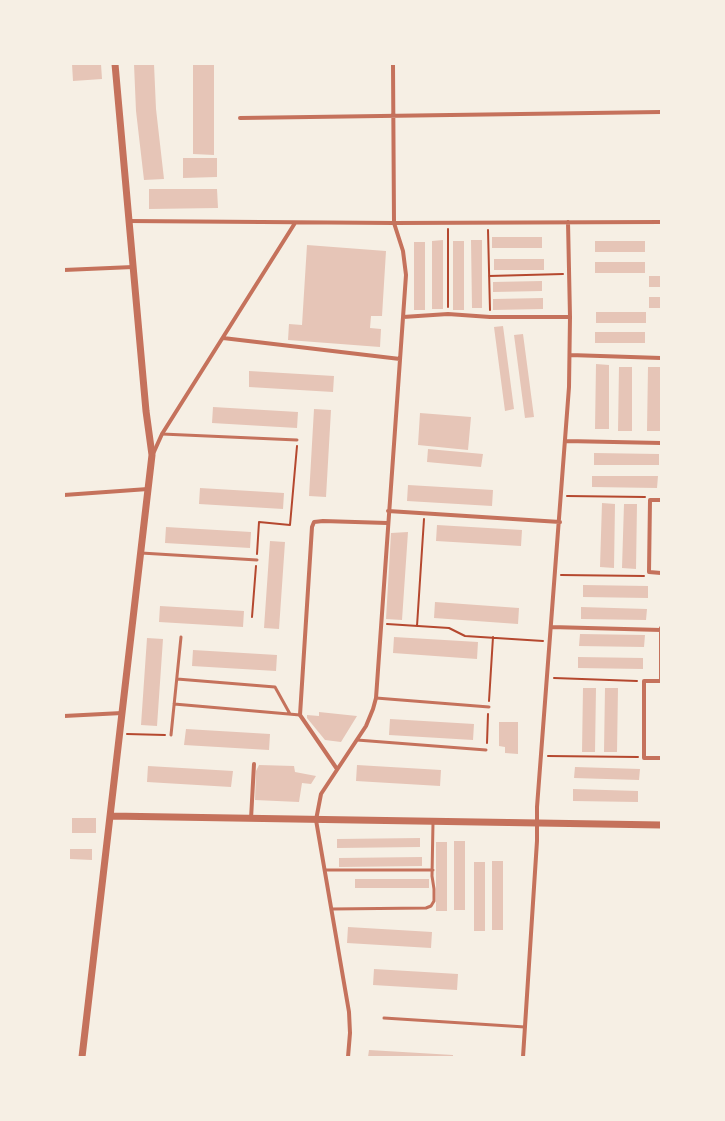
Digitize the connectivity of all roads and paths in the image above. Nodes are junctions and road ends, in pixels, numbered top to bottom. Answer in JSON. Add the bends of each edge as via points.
{"nodes":[{"id":1,"x":115,"y":64,"type":"edge"},
{"id":2,"x":393,"y":64,"type":"edge"},
{"id":3,"x":661,"y":112,"type":"edge"},
{"id":4,"x":394,"y":116,"type":"junction"},
{"id":5,"x":240,"y":118,"type":"dead end"},
{"id":6,"x":128,"y":221,"type":"junction"},
{"id":7,"x":295,"y":222,"type":"junction"},
{"id":8,"x":448,"y":222,"type":"junction"},
{"id":9,"x":488,"y":222,"type":"junction"},
{"id":10,"x":568,"y":222,"type":"junction"},
{"id":11,"x":661,"y":222,"type":"edge"},
{"id":12,"x":394,"y":223,"type":"junction"},
{"id":13,"x":133,"y":267,"type":"junction"},
{"id":14,"x":64,"y":270,"type":"edge"},
{"id":15,"x":569,"y":274,"type":"junction"},
{"id":16,"x":489,"y":276,"type":"junction"},
{"id":17,"x":448,"y":314,"type":"junction"},
{"id":18,"x":403,"y":317,"type":"junction"},
{"id":19,"x":490,"y":317,"type":"junction"},
{"id":20,"x":570,"y":317,"type":"junction"},
{"id":21,"x":222,"y":338,"type":"junction"},
{"id":22,"x":570,"y":355,"type":"junction"},
{"id":23,"x":661,"y":358,"type":"edge"},
{"id":24,"x":400,"y":359,"type":"junction"},
{"id":25,"x":162,"y":434,"type":"junction"},
{"id":26,"x":297,"y":440,"type":"joint"},
{"id":27,"x":566,"y":441,"type":"junction"},
{"id":28,"x":661,"y":443,"type":"edge"},
{"id":29,"x":152,"y":455,"type":"junction"},
{"id":30,"x":148,"y":489,"type":"junction"},
{"id":31,"x":64,"y":494,"type":"edge"},
{"id":32,"x":562,"y":496,"type":"junction"},
{"id":33,"x":650,"y":500,"type":"junction"},
{"id":34,"x":661,"y":500,"type":"edge"},
{"id":35,"x":388,"y":511,"type":"junction"},
{"id":36,"x":425,"y":512,"type":"junction"},
{"id":37,"x":560,"y":522,"type":"junction"},
{"id":38,"x":387,"y":524,"type":"junction"},
{"id":39,"x":141,"y":553,"type":"junction"},
{"id":40,"x":257,"y":560,"type":"junction"},
{"id":41,"x":649,"y":572,"type":"junction"},
{"id":42,"x":661,"y":572,"type":"edge"},
{"id":43,"x":555,"y":575,"type":"junction"},
{"id":44,"x":252,"y":617,"type":"dead end"},
{"id":45,"x":381,"y":623,"type":"junction"},
{"id":46,"x":416,"y":626,"type":"junction"},
{"id":47,"x":551,"y":627,"type":"junction"},
{"id":48,"x":661,"y":629,"type":"edge"},
{"id":49,"x":181,"y":637,"type":"dead end"},
{"id":50,"x":493,"y":637,"type":"junction"},
{"id":51,"x":550,"y":641,"type":"junction"},
{"id":52,"x":547,"y":678,"type":"junction"},
{"id":53,"x":177,"y":679,"type":"junction"},
{"id":54,"x":644,"y":681,"type":"junction"},
{"id":55,"x":661,"y":681,"type":"edge"},
{"id":56,"x":376,"y":698,"type":"junction"},
{"id":57,"x":174,"y":704,"type":"junction"},
{"id":58,"x":489,"y":707,"type":"junction"},
{"id":59,"x":122,"y":713,"type":"junction"},
{"id":60,"x":290,"y":714,"type":"junction"},
{"id":61,"x":300,"y":715,"type":"junction"},
{"id":62,"x":64,"y":716,"type":"edge"},
{"id":63,"x":120,"y":734,"type":"junction"},
{"id":64,"x":171,"y":736,"type":"joint"},
{"id":65,"x":357,"y":740,"type":"junction"},
{"id":66,"x":486,"y":750,"type":"joint"},
{"id":67,"x":541,"y":756,"type":"junction"},
{"id":68,"x":644,"y":758,"type":"junction"},
{"id":69,"x":661,"y":758,"type":"edge"},
{"id":70,"x":254,"y":764,"type":"dead end"},
{"id":71,"x":337,"y":769,"type":"junction"},
{"id":72,"x":110,"y":816,"type":"junction"},
{"id":73,"x":251,"y":818,"type":"junction"},
{"id":74,"x":316,"y":820,"type":"junction"},
{"id":75,"x":433,"y":822,"type":"junction"},
{"id":76,"x":537,"y":824,"type":"junction"},
{"id":77,"x":661,"y":826,"type":"edge"},
{"id":78,"x":325,"y":870,"type":"junction"},
{"id":79,"x":433,"y":870,"type":"junction"},
{"id":80,"x":332,"y":909,"type":"junction"},
{"id":81,"x":384,"y":1018,"type":"dead end"},
{"id":82,"x":525,"y":1027,"type":"junction"},
{"id":83,"x":82,"y":1057,"type":"edge"},
{"id":84,"x":348,"y":1057,"type":"edge"},
{"id":85,"x":523,"y":1057,"type":"edge"}],
"edges":[{"from":1,"to":6,"type":"street"},
{"from":2,"to":4,"type":"street"},
{"from":3,"to":4,"type":"street"},
{"from":4,"to":5,"type":"street"},
{"from":4,"to":12,"type":"street"},
{"from":6,"to":7,"type":"street"},
{"from":6,"to":13,"type":"street"},
{"from":7,"to":12,"type":"street"},
{"from":7,"to":21,"type":"street"},
{"from":8,"to":9,"type":"street"},
{"from":8,"to":12,"type":"street"},
{"from":8,"to":17,"type":"path"},
{"from":9,"to":10,"type":"street"},
{"from":9,"to":16,"type":"path"},
{"from":10,"to":11,"type":"street"},
{"from":10,"to":15,"type":"street"},
{"from":12,"to":18,"type":"street","via":[[401,241],[406,275]]},
{"from":13,"to":14,"type":"street"},
{"from":13,"to":29,"type":"street"},
{"from":15,"to":16,"type":"path"},
{"from":15,"to":20,"type":"street"},
{"from":16,"to":19,"type":"path"},
{"from":17,"to":18,"type":"street"},
{"from":17,"to":19,"type":"street"},
{"from":18,"to":24,"type":"street"},
{"from":19,"to":20,"type":"street"},
{"from":20,"to":22,"type":"street"},
{"from":21,"to":24,"type":"street"},
{"from":21,"to":25,"type":"street"},
{"from":22,"to":23,"type":"street"},
{"from":22,"to":27,"type":"street"},
{"from":24,"to":35,"type":"street"},
{"from":25,"to":26,"type":"lane"},
{"from":25,"to":29,"type":"street"},
{"from":26,"to":40,"type":"path","via":[[290,525],[260,522]]},
{"from":27,"to":28,"type":"street"},
{"from":27,"to":32,"type":"street"},
{"from":29,"to":30,"type":"street"},
{"from":30,"to":31,"type":"street"},
{"from":30,"to":39,"type":"street"},
{"from":32,"to":33,"type":"path","via":[[648,497]]},
{"from":32,"to":37,"type":"street"},
{"from":33,"to":34,"type":"street"},
{"from":33,"to":41,"type":"street"},
{"from":35,"to":36,"type":"street"},
{"from":35,"to":38,"type":"street"},
{"from":36,"to":37,"type":"street"},
{"from":36,"to":46,"type":"path"},
{"from":37,"to":43,"type":"street"},
{"from":38,"to":45,"type":"street"},
{"from":38,"to":61,"type":"street","via":[[314,522]]},
{"from":39,"to":40,"type":"lane"},
{"from":39,"to":59,"type":"street"},
{"from":40,"to":44,"type":"path"},
{"from":41,"to":42,"type":"street"},
{"from":41,"to":43,"type":"path","via":[[646,576]]},
{"from":43,"to":47,"type":"street"},
{"from":45,"to":46,"type":"path"},
{"from":45,"to":56,"type":"street"},
{"from":46,"to":50,"type":"path","via":[[448,628],[466,636]]},
{"from":47,"to":48,"type":"street"},
{"from":47,"to":51,"type":"street"},
{"from":48,"to":55,"type":"street"},
{"from":49,"to":53,"type":"lane"},
{"from":50,"to":51,"type":"path"},
{"from":50,"to":58,"type":"path"},
{"from":51,"to":52,"type":"street"},
{"from":52,"to":54,"type":"path"},
{"from":52,"to":67,"type":"street"},
{"from":53,"to":57,"type":"lane"},
{"from":53,"to":60,"type":"lane","via":[[276,687]]},
{"from":54,"to":55,"type":"street"},
{"from":54,"to":68,"type":"street"},
{"from":56,"to":58,"type":"lane"},
{"from":56,"to":65,"type":"street","via":[[371,716]]},
{"from":57,"to":60,"type":"lane"},
{"from":57,"to":64,"type":"lane"},
{"from":58,"to":66,"type":"path"},
{"from":59,"to":62,"type":"street"},
{"from":59,"to":63,"type":"street"},
{"from":60,"to":61,"type":"lane"},
{"from":61,"to":71,"type":"street"},
{"from":63,"to":64,"type":"path"},
{"from":63,"to":72,"type":"street"},
{"from":65,"to":66,"type":"lane"},
{"from":65,"to":71,"type":"street"},
{"from":67,"to":68,"type":"path"},
{"from":67,"to":76,"type":"street"},
{"from":68,"to":69,"type":"street"},
{"from":70,"to":73,"type":"street"},
{"from":71,"to":74,"type":"street","via":[[321,794]]},
{"from":72,"to":73,"type":"street"},
{"from":72,"to":83,"type":"street"},
{"from":73,"to":74,"type":"street"},
{"from":74,"to":75,"type":"street"},
{"from":74,"to":78,"type":"street"},
{"from":75,"to":76,"type":"street"},
{"from":75,"to":79,"type":"lane"},
{"from":76,"to":77,"type":"street"},
{"from":76,"to":82,"type":"street"},
{"from":78,"to":79,"type":"lane"},
{"from":78,"to":80,"type":"street"},
{"from":79,"to":80,"type":"lane","via":[[434,901],[426,908]]},
{"from":80,"to":84,"type":"street","via":[[349,1012]]},
{"from":81,"to":82,"type":"lane"},
{"from":82,"to":85,"type":"street"}]}
